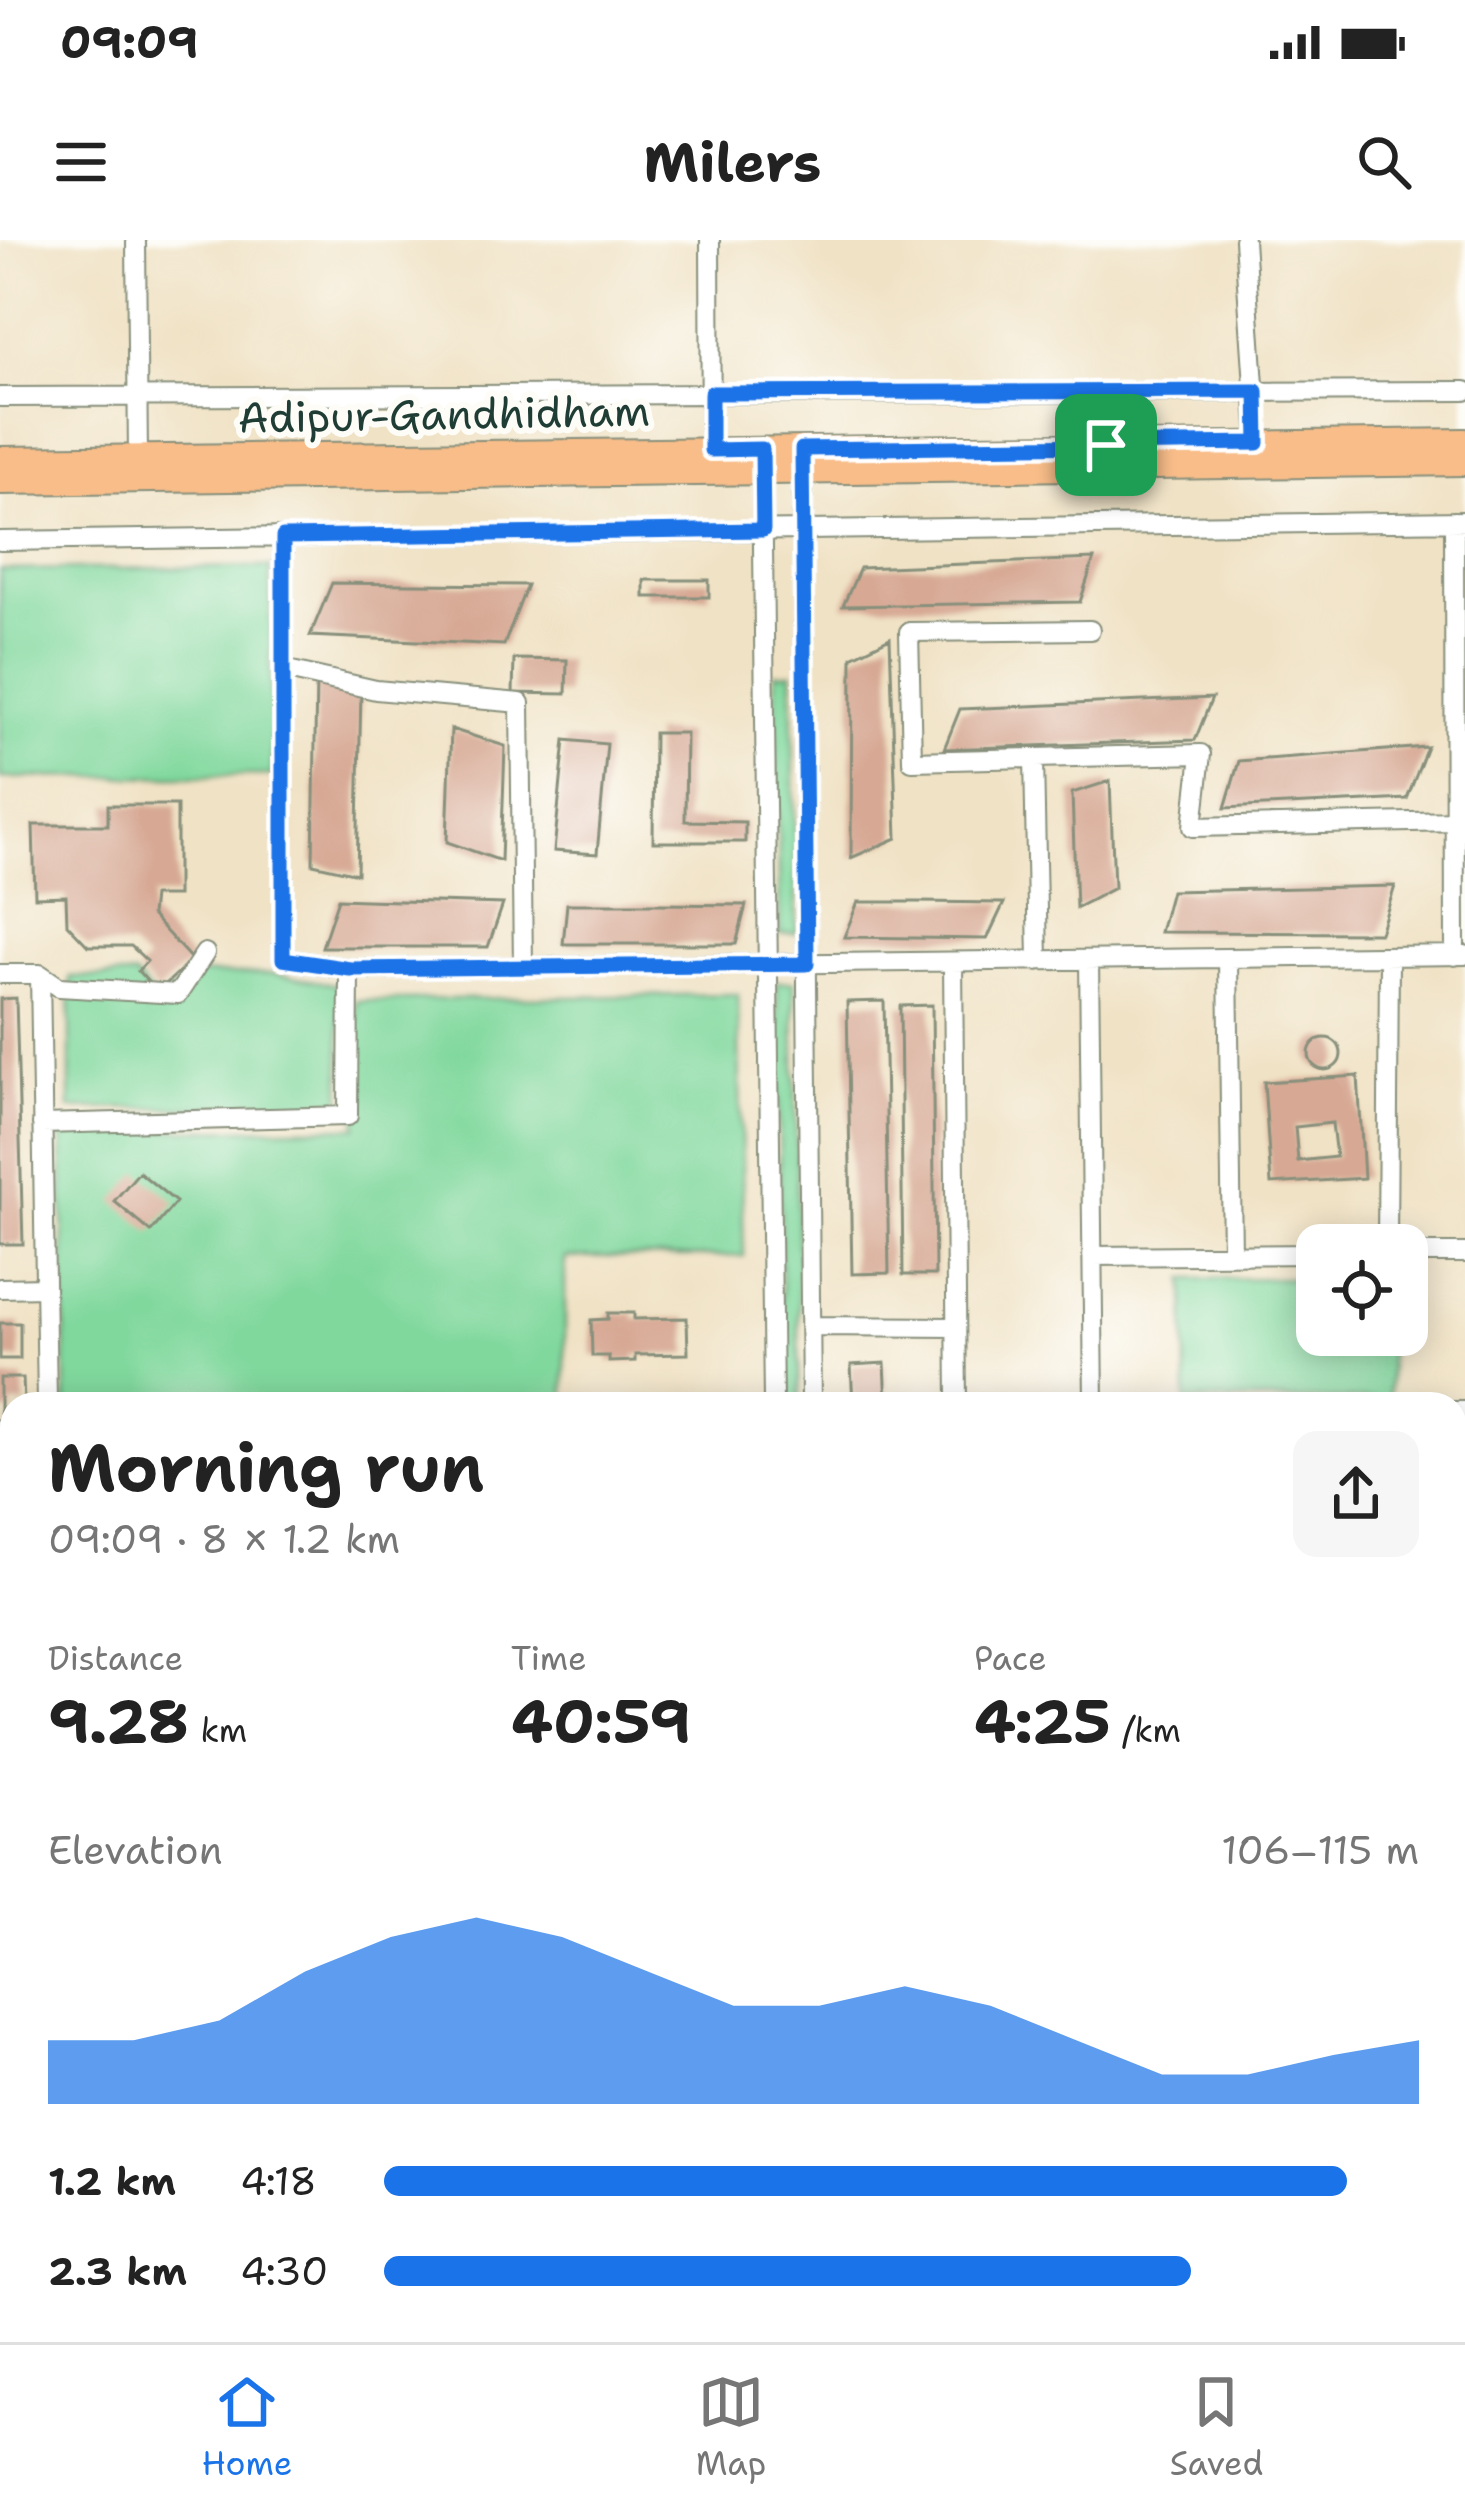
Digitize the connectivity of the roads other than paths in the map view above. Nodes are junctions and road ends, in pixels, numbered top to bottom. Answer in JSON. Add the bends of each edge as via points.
{"nodes":[{"id":1,"x":136,"y":240,"type":"edge"},
{"id":2,"x":710,"y":240,"type":"edge"},
{"id":3,"x":1244,"y":240,"type":"edge"},
{"id":4,"x":1257,"y":391,"type":"junction"},
{"id":5,"x":1465,"y":391,"type":"edge"},
{"id":6,"x":711,"y":393,"type":"junction"},
{"id":7,"x":0,"y":397,"type":"edge"},
{"id":8,"x":137,"y":397,"type":"junction"},
{"id":9,"x":1465,"y":441,"type":"edge"},
{"id":10,"x":1258,"y":443,"type":"junction"},
{"id":11,"x":138,"y":457,"type":"junction"},
{"id":12,"x":0,"y":459,"type":"edge"},
{"id":13,"x":802,"y":460,"type":"junction"},
{"id":14,"x":762,"y":461,"type":"junction"},
{"id":15,"x":711,"y":462,"type":"junction"},
{"id":16,"x":1465,"y":463,"type":"edge"},
{"id":17,"x":0,"y":482,"type":"edge"},
{"id":18,"x":1459,"y":521,"type":"edge"},
{"id":19,"x":763,"y":530,"type":"junction"},
{"id":20,"x":803,"y":530,"type":"junction"},
{"id":21,"x":283,"y":537,"type":"junction"},
{"id":22,"x":0,"y":541,"type":"edge"},
{"id":23,"x":1090,"y":630,"type":"dead end"},
{"id":24,"x":283,"y":669,"type":"junction"},
{"id":25,"x":1034,"y":758,"type":"junction"},
{"id":26,"x":1455,"y":821,"type":"junction"},
{"id":27,"x":205,"y":953,"type":"dead end"},
{"id":28,"x":1389,"y":956,"type":"junction"},
{"id":29,"x":1460,"y":956,"type":"edge"},
{"id":30,"x":1228,"y":958,"type":"junction"},
{"id":31,"x":1089,"y":960,"type":"junction"},
{"id":32,"x":1038,"y":961,"type":"junction"},
{"id":33,"x":953,"y":962,"type":"junction"},
{"id":34,"x":807,"y":964,"type":"junction"},
{"id":35,"x":768,"y":965,"type":"junction"},
{"id":36,"x":523,"y":967,"type":"junction"},
{"id":37,"x":350,"y":969,"type":"junction"},
{"id":38,"x":0,"y":974,"type":"edge"},
{"id":39,"x":40,"y":974,"type":"junction"},
{"id":40,"x":42,"y":1124,"type":"junction"},
{"id":41,"x":1387,"y":1224,"type":"edge"},
{"id":42,"x":1465,"y":1252,"type":"edge"},
{"id":43,"x":1428,"y":1253,"type":"edge"},
{"id":44,"x":1296,"y":1254,"type":"edge"},
{"id":45,"x":1232,"y":1255,"type":"junction"},
{"id":46,"x":1092,"y":1256,"type":"junction"},
{"id":47,"x":0,"y":1288,"type":"edge"},
{"id":48,"x":45,"y":1288,"type":"junction"},
{"id":49,"x":810,"y":1326,"type":"junction"},
{"id":50,"x":956,"y":1327,"type":"junction"},
{"id":51,"x":47,"y":1392,"type":"edge"},
{"id":52,"x":773,"y":1392,"type":"edge"},
{"id":53,"x":811,"y":1392,"type":"edge"},
{"id":54,"x":957,"y":1392,"type":"edge"},
{"id":55,"x":1094,"y":1392,"type":"edge"}],
"edges":[{"from":1,"to":8,"type":"street"},
{"from":2,"to":6,"type":"street"},
{"from":3,"to":4,"type":"street"},
{"from":4,"to":5,"type":"street"},
{"from":4,"to":6,"type":"street"},
{"from":4,"to":10,"type":"street"},
{"from":6,"to":8,"type":"street"},
{"from":6,"to":15,"type":"street"},
{"from":7,"to":8,"type":"street"},
{"from":8,"to":11,"type":"street"},
{"from":9,"to":10,"type":"main road"},
{"from":10,"to":13,"type":"main road"},
{"from":11,"to":12,"type":"main road","name":"Adipur-Gandhidham"},
{"from":11,"to":15,"type":"main road","name":"Adipur-Gandhidham"},
{"from":13,"to":14,"type":"main road"},
{"from":13,"to":16,"type":"main road"},
{"from":13,"to":20,"type":"street"},
{"from":14,"to":15,"type":"main road"},
{"from":14,"to":19,"type":"street"},
{"from":15,"to":17,"type":"main road"},
{"from":18,"to":20,"type":"street"},
{"from":18,"to":26,"type":"street"},
{"from":19,"to":20,"type":"street"},
{"from":19,"to":21,"type":"street"},
{"from":19,"to":35,"type":"street"},
{"from":20,"to":34,"type":"street"},
{"from":21,"to":22,"type":"street"},
{"from":21,"to":24,"type":"street"},
{"from":23,"to":25,"type":"street","via":[[909,632],[912,761]]},
{"from":24,"to":36,"type":"street","via":[[376,690],[520,704]]},
{"from":24,"to":37,"type":"street","via":[[283,959]]},
{"from":25,"to":26,"type":"street","via":[[1202,754],[1193,826]]},
{"from":25,"to":32,"type":"street"},
{"from":26,"to":29,"type":"street"},
{"from":27,"to":39,"type":"street","via":[[178,994],[59,987]]},
{"from":28,"to":29,"type":"street"},
{"from":28,"to":30,"type":"street"},
{"from":28,"to":41,"type":"street"},
{"from":30,"to":31,"type":"street"},
{"from":30,"to":45,"type":"street"},
{"from":31,"to":32,"type":"street"},
{"from":31,"to":46,"type":"street"},
{"from":32,"to":33,"type":"street"},
{"from":33,"to":34,"type":"street"},
{"from":33,"to":50,"type":"street"},
{"from":34,"to":35,"type":"street"},
{"from":34,"to":49,"type":"street"},
{"from":35,"to":36,"type":"street"},
{"from":35,"to":52,"type":"street"},
{"from":36,"to":37,"type":"street"},
{"from":37,"to":40,"type":"street","via":[[348,1115]]},
{"from":38,"to":39,"type":"street"},
{"from":39,"to":40,"type":"street"},
{"from":40,"to":48,"type":"street"},
{"from":42,"to":43,"type":"street"},
{"from":44,"to":45,"type":"street"},
{"from":45,"to":46,"type":"street"},
{"from":46,"to":55,"type":"street"},
{"from":47,"to":48,"type":"street"},
{"from":48,"to":51,"type":"street"},
{"from":49,"to":50,"type":"street"},
{"from":49,"to":53,"type":"street"},
{"from":50,"to":54,"type":"street"}]}
